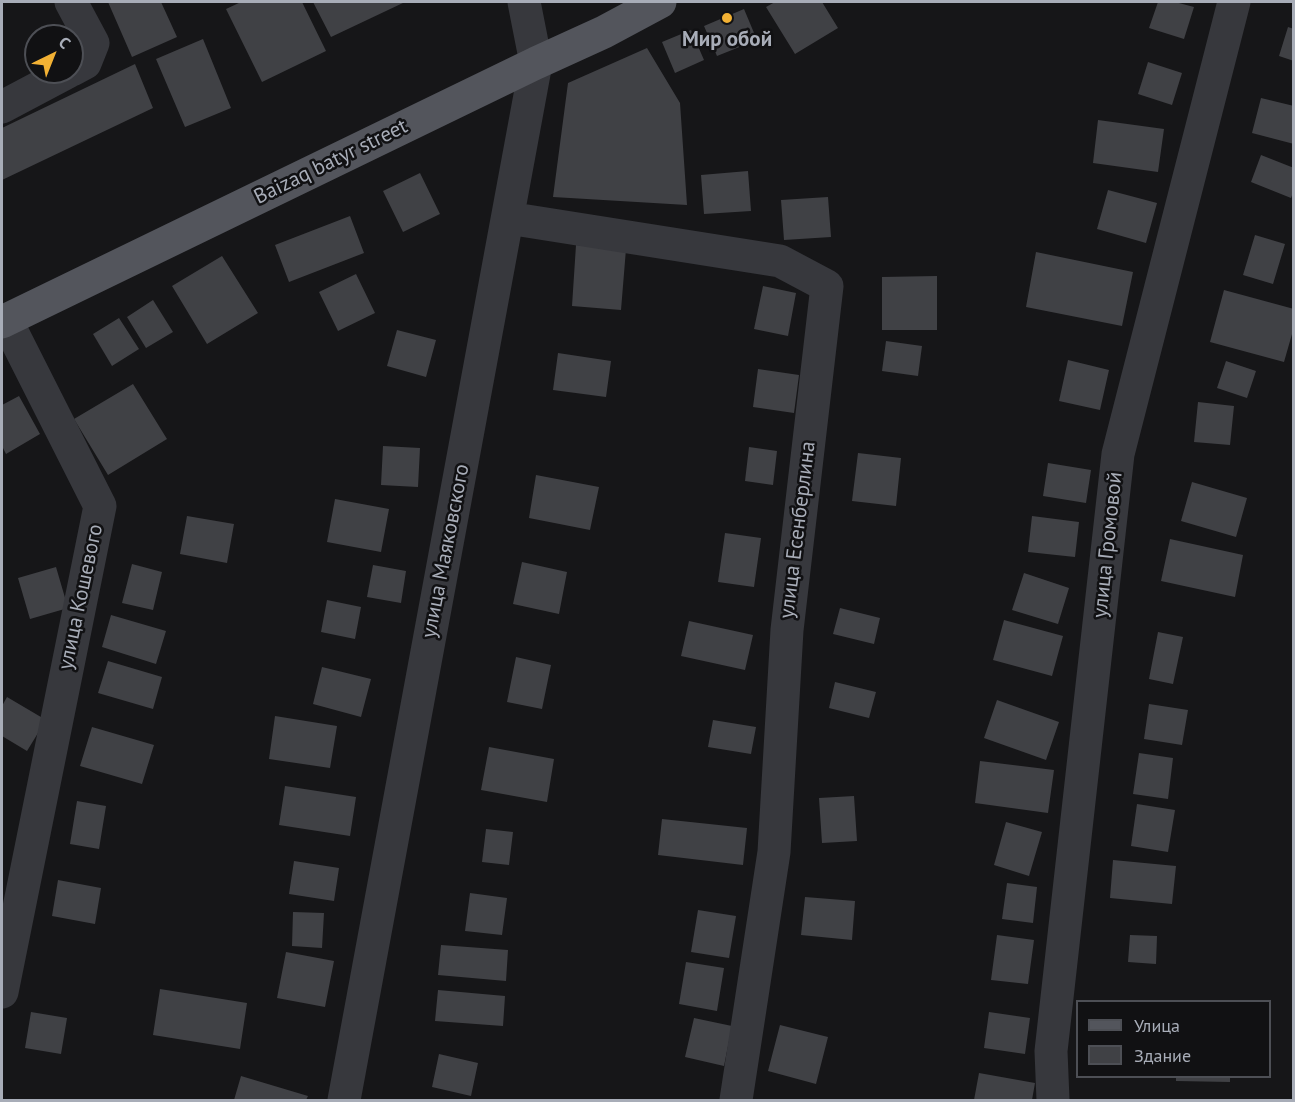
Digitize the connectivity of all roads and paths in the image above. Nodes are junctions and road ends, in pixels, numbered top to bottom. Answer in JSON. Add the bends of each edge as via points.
{"nodes":[{"id":1,"x":71,"y":2,"type":"edge"},
{"id":2,"x":524,"y":2,"type":"edge"},
{"id":3,"x":660,"y":2,"type":"edge"},
{"id":4,"x":1234,"y":2,"type":"edge"},
{"id":5,"x":83,"y":24,"type":"edge"},
{"id":6,"x":84,"y":26,"type":"edge"},
{"id":7,"x":536,"y":63,"type":"junction"},
{"id":8,"x":84,"y":64,"type":"edge"},
{"id":9,"x":45,"y":84,"type":"edge"},
{"id":10,"x":2,"y":107,"type":"edge"},
{"id":11,"x":508,"y":218,"type":"junction"},
{"id":12,"x":4,"y":321,"type":"edge"},
{"id":13,"x":14,"y":860,"type":"edge"},
{"id":14,"x":2,"y":992,"type":"edge"},
{"id":15,"x":344,"y":1101,"type":"edge"},
{"id":16,"x":736,"y":1101,"type":"edge"},
{"id":17,"x":1053,"y":1101,"type":"edge"}],
"edges":[{"from":1,"to":5,"type":"street"},
{"from":2,"to":7,"type":"street","name":"улица Маяковского"},
{"from":3,"to":7,"type":"main road","name":"Baizaq batyr street"},
{"from":4,"to":17,"type":"street","name":"улица Громовой","via":[[1118,454],[1051,1051]]},
{"from":6,"to":8,"type":"street","via":[[93,43]]},
{"from":7,"to":11,"type":"street","name":"улица Маяковского"},
{"from":7,"to":12,"type":"main road","name":"Baizaq batyr street"},
{"from":9,"to":10,"type":"street"},
{"from":11,"to":15,"type":"street","name":"улица Маяковского"},
{"from":11,"to":16,"type":"street","name":"улица Есенберлина","via":[[780,261],[827,286],[786,630],[774,852]]},
{"from":12,"to":13,"type":"street","name":"улица Кошевого","via":[[100,506]]},
{"from":13,"to":14,"type":"street","name":"улица Кошевого"}]}
